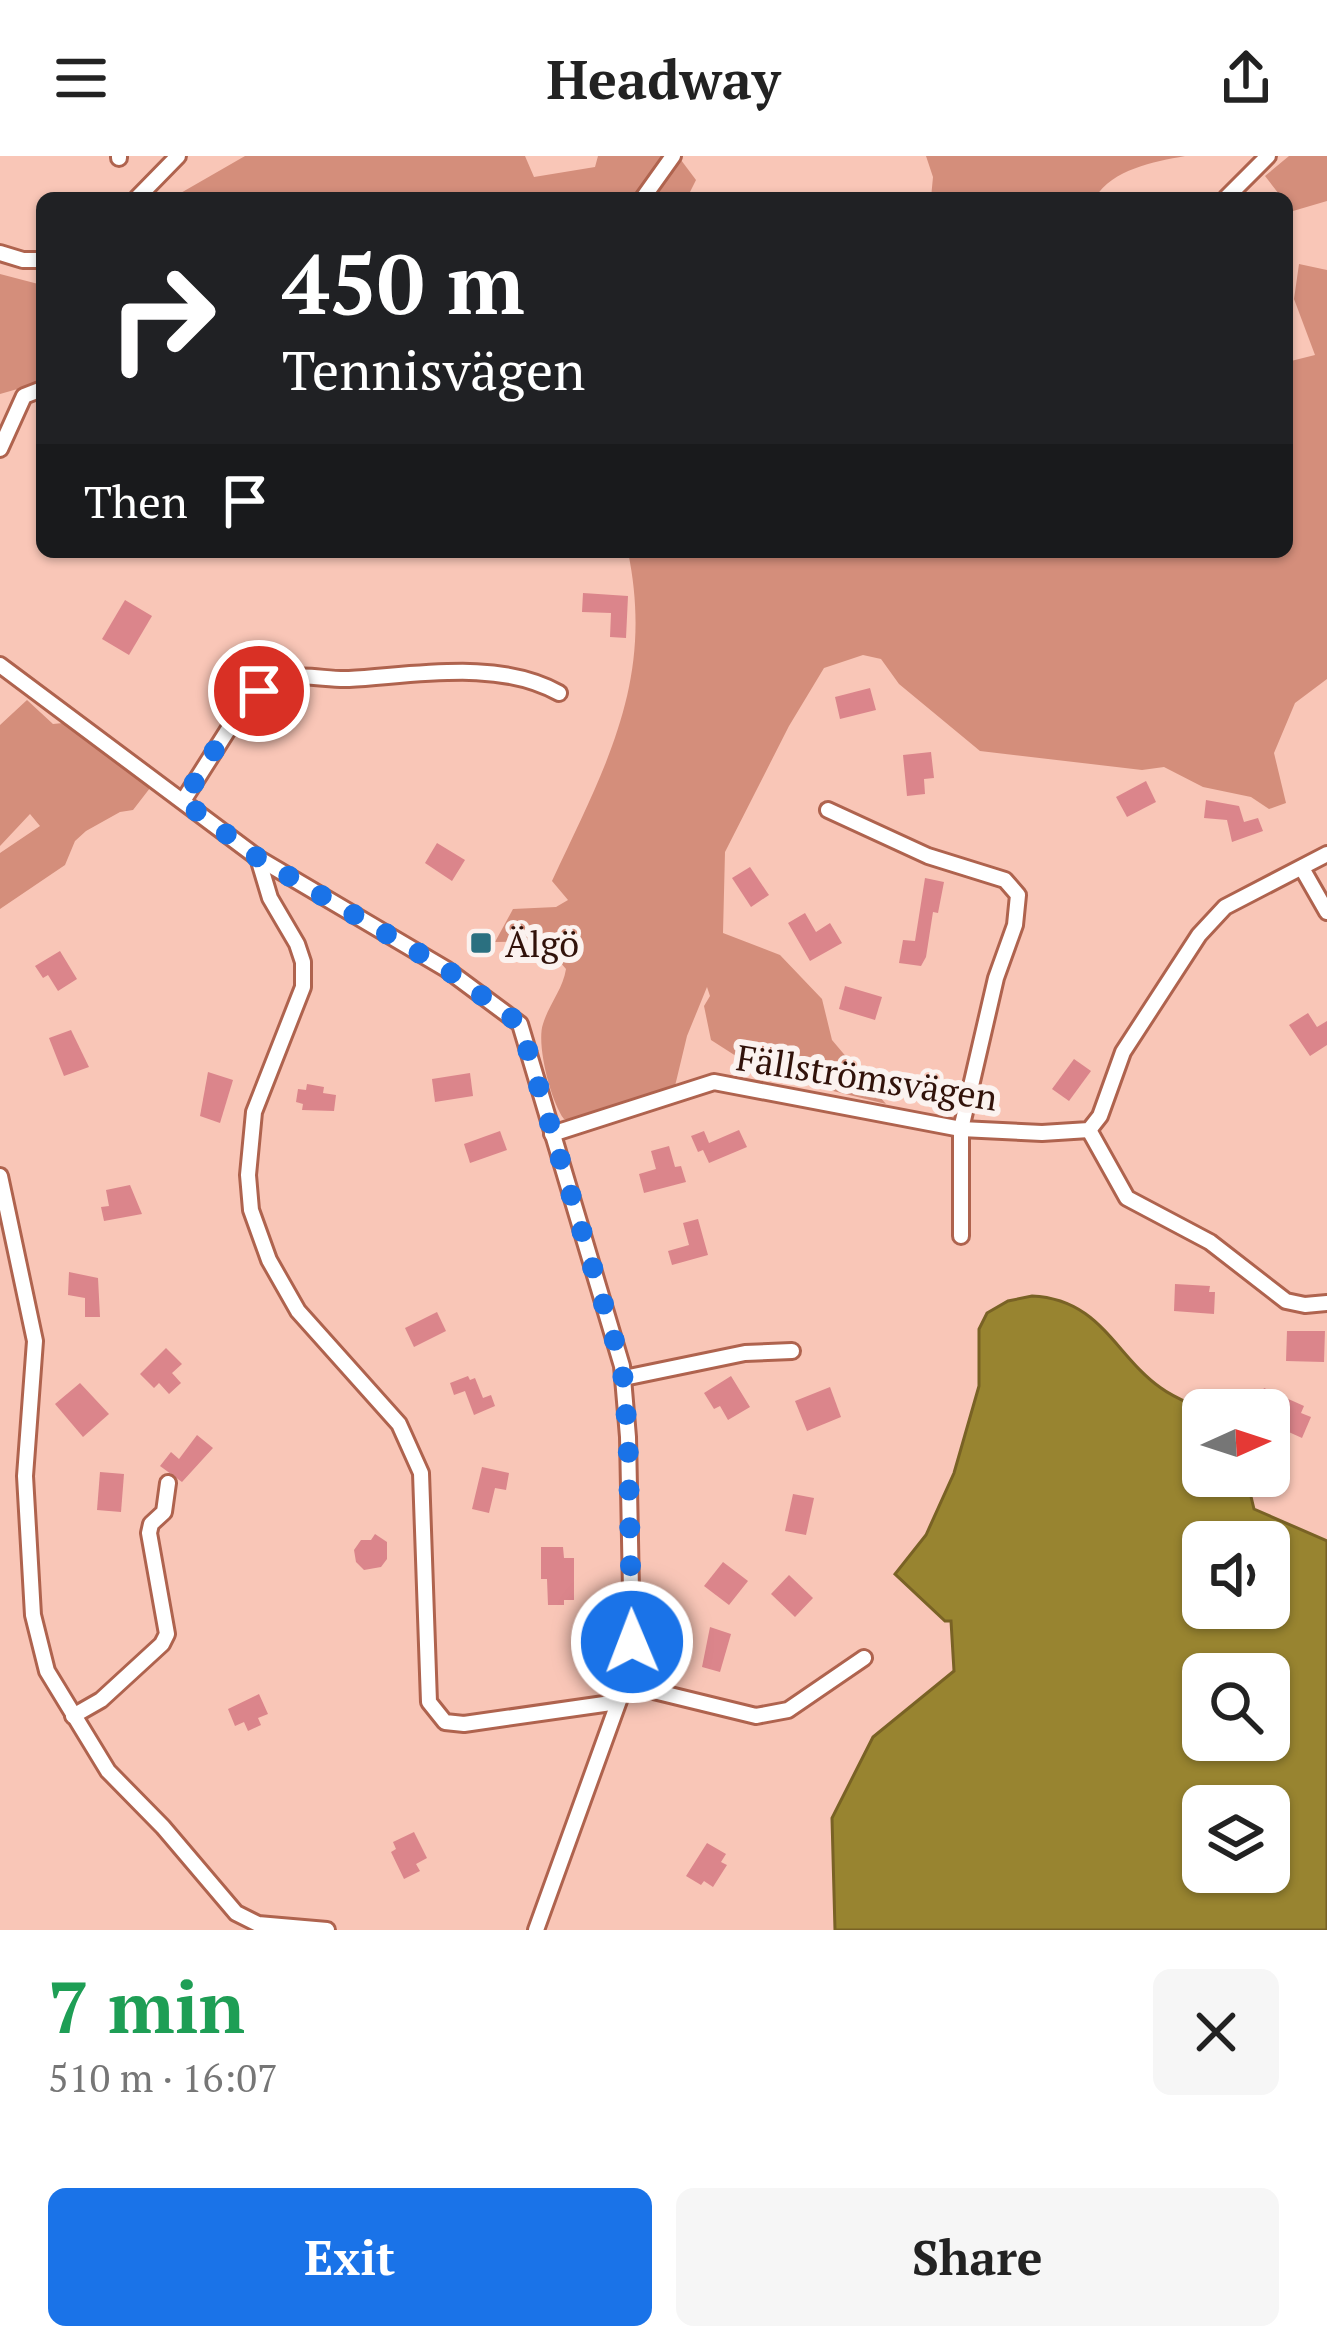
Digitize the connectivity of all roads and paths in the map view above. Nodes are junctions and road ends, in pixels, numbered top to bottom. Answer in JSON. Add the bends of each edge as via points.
{"nodes":[{"id":1,"x":178,"y":156,"type":"edge"},
{"id":2,"x":673,"y":156,"type":"edge"},
{"id":3,"x":1268,"y":156,"type":"edge"},
{"id":4,"x":143,"y":192,"type":"edge"},
{"id":5,"x":648,"y":192,"type":"edge"},
{"id":6,"x":1232,"y":192,"type":"edge"},
{"id":7,"x":0,"y":253,"type":"edge"},
{"id":8,"x":36,"y":260,"type":"edge"},
{"id":9,"x":36,"y":391,"type":"edge"},
{"id":10,"x":0,"y":449,"type":"edge"},
{"id":11,"x":0,"y":665,"type":"edge"},
{"id":12,"x":559,"y":693,"type":"dead end"},
{"id":13,"x":183,"y":801,"type":"junction"},
{"id":14,"x":828,"y":811,"type":"dead end"},
{"id":15,"x":1327,"y":854,"type":"edge"},
{"id":16,"x":258,"y":858,"type":"junction"},
{"id":17,"x":1303,"y":870,"type":"junction"},
{"id":18,"x":1327,"y":912,"type":"edge"},
{"id":19,"x":961,"y":1129,"type":"junction"},
{"id":20,"x":1089,"y":1130,"type":"junction"},
{"id":21,"x":552,"y":1134,"type":"junction"},
{"id":22,"x":0,"y":1176,"type":"edge"},
{"id":23,"x":962,"y":1236,"type":"dead end"},
{"id":24,"x":1327,"y":1303,"type":"edge"},
{"id":25,"x":792,"y":1351,"type":"dead end"},
{"id":26,"x":623,"y":1378,"type":"junction"},
{"id":27,"x":168,"y":1483,"type":"dead end"},
{"id":28,"x":864,"y":1658,"type":"dead end"},
{"id":29,"x":625,"y":1684,"type":"junction"},
{"id":30,"x":618,"y":1702,"type":"junction"},
{"id":31,"x":73,"y":1715,"type":"junction"},
{"id":32,"x":327,"y":1930,"type":"edge"},
{"id":33,"x":536,"y":1930,"type":"edge"}],
"edges":[{"from":1,"to":4,"type":"street"},
{"from":2,"to":5,"type":"street"},
{"from":3,"to":6,"type":"street"},
{"from":7,"to":8,"type":"street"},
{"from":9,"to":10,"type":"street","via":[[24,396]]},
{"from":11,"to":13,"type":"street"},
{"from":12,"to":13,"type":"street","via":[[532,678],[489,673],[292,677],[244,703]]},
{"from":13,"to":16,"type":"street"},
{"from":14,"to":19,"type":"street","via":[[1004,880],[1018,895]]},
{"from":15,"to":17,"type":"street"},
{"from":16,"to":21,"type":"street","via":[[446,969],[520,1024]]},
{"from":16,"to":30,"type":"street","via":[[297,944],[303,987],[254,1112],[251,1210],[298,1311],[399,1424],[416,1458],[429,1702],[445,1722],[464,1724]]},
{"from":17,"to":18,"type":"street"},
{"from":17,"to":20,"type":"street","via":[[1225,908],[1199,935],[1123,1052]]},
{"from":19,"to":20,"type":"street","name":"Fällströmsvägen"},
{"from":19,"to":21,"type":"street","name":"Fällströmsvägen","via":[[714,1082]]},
{"from":19,"to":23,"type":"street"},
{"from":20,"to":24,"type":"street","via":[[1127,1198],[1210,1242],[1286,1300]]},
{"from":21,"to":26,"type":"street"},
{"from":22,"to":31,"type":"street","via":[[35,1341],[25,1476],[33,1615],[47,1671]]},
{"from":25,"to":26,"type":"street"},
{"from":26,"to":29,"type":"street","via":[[632,1642]]},
{"from":27,"to":31,"type":"street","via":[[164,1512],[149,1533],[167,1634],[101,1700]]},
{"from":28,"to":29,"type":"street","via":[[788,1710],[756,1716]]},
{"from":29,"to":30,"type":"street"},
{"from":30,"to":33,"type":"street"},
{"from":31,"to":32,"type":"street","via":[[108,1771],[236,1913],[258,1924]]}]}
